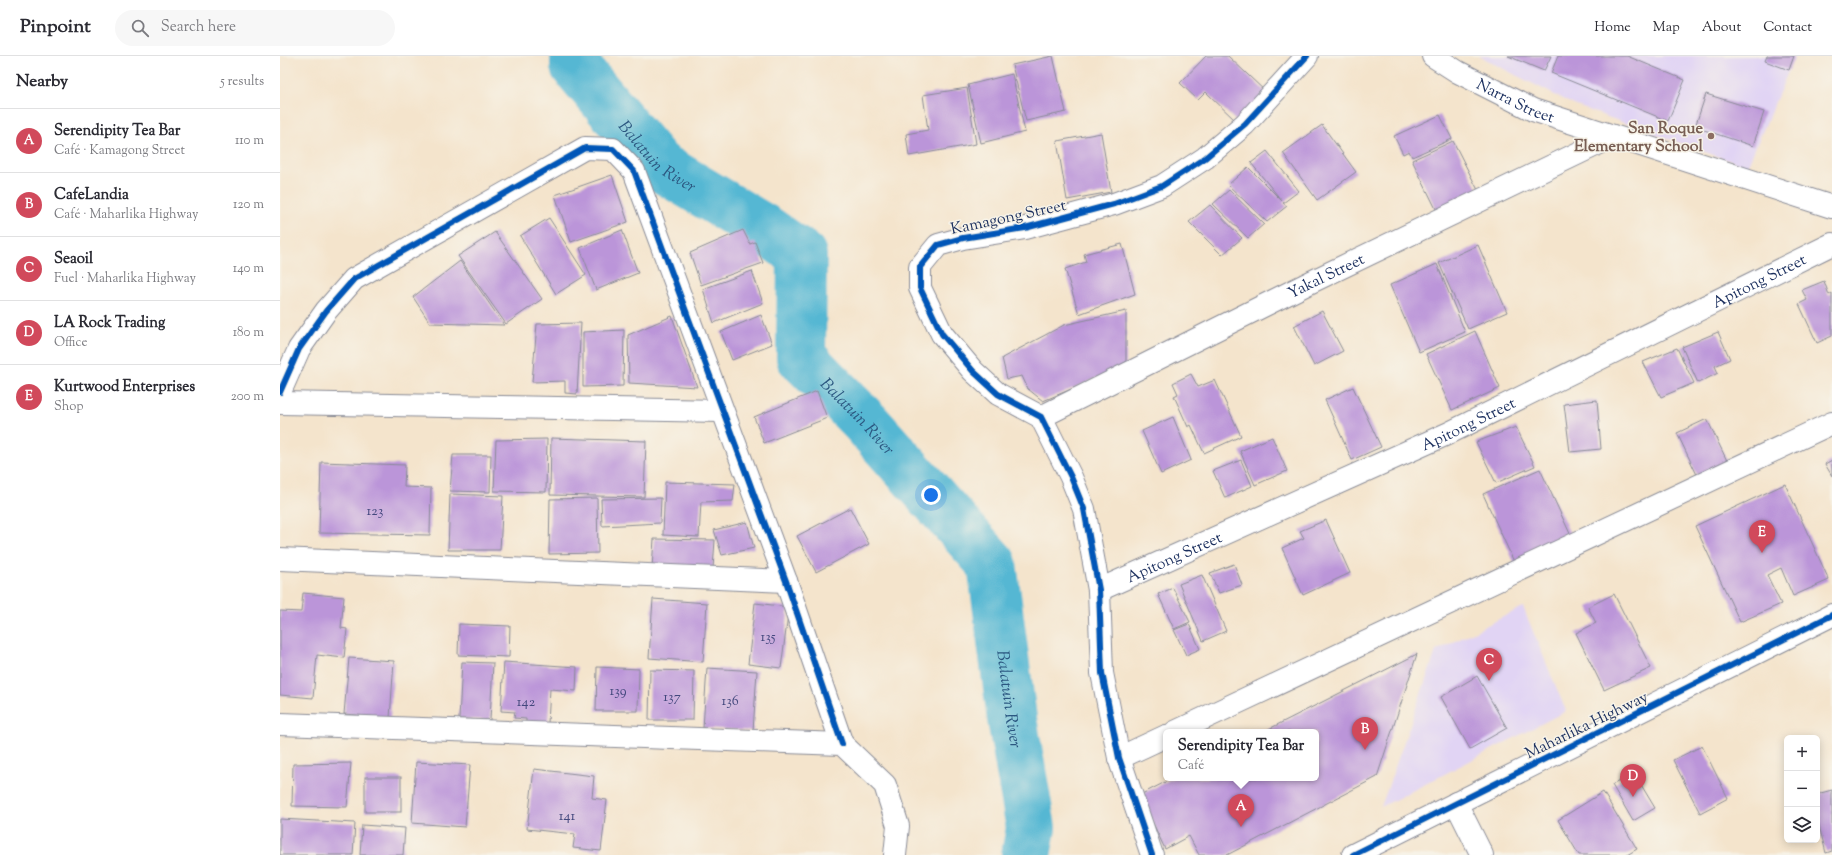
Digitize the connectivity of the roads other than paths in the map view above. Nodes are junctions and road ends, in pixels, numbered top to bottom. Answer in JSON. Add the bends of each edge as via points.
{"nodes":[{"id":1,"x":1307,"y":56,"type":"edge"},
{"id":2,"x":1433,"y":56,"type":"edge"},
{"id":3,"x":1612,"y":137,"type":"junction"},
{"id":4,"x":1832,"y":207,"type":"edge"},
{"id":5,"x":1832,"y":244,"type":"edge"},
{"id":6,"x":280,"y":392,"type":"edge"},
{"id":7,"x":280,"y":403,"type":"edge"},
{"id":8,"x":722,"y":411,"type":"junction"},
{"id":9,"x":1041,"y":417,"type":"junction"},
{"id":10,"x":1832,"y":423,"type":"edge"},
{"id":11,"x":280,"y":559,"type":"edge"},
{"id":12,"x":786,"y":581,"type":"junction"},
{"id":13,"x":1099,"y":590,"type":"junction"},
{"id":14,"x":1832,"y":615,"type":"edge"},
{"id":15,"x":280,"y":724,"type":"edge"},
{"id":16,"x":1181,"y":729,"type":"edge"},
{"id":17,"x":1163,"y":737,"type":"edge"},
{"id":18,"x":842,"y":744,"type":"junction"},
{"id":19,"x":1119,"y":758,"type":"junction"},
{"id":20,"x":1456,"y":803,"type":"junction"},
{"id":21,"x":895,"y":855,"type":"edge"},
{"id":22,"x":1152,"y":855,"type":"edge"},
{"id":23,"x":1352,"y":855,"type":"edge"},
{"id":24,"x":1482,"y":855,"type":"edge"}],
"edges":[{"from":1,"to":9,"type":"street","name":"Kamagong Street","via":[[1245,124],[1205,158],[1162,186],[1107,206],[1025,228],[938,245],[920,267],[920,288],[942,334],[973,371],[998,394]]},
{"from":2,"to":3,"type":"street","name":"Narra Street","via":[[1458,72],[1533,110]]},
{"from":3,"to":4,"type":"street","name":"Narra Street"},
{"from":3,"to":9,"type":"street","name":"Yakal Street","via":[[1311,282]]},
{"from":5,"to":13,"type":"street","name":"Apitong Street","via":[[1447,434]]},
{"from":6,"to":8,"type":"street","via":[[299,349],[326,311],[354,279],[586,148],[613,149],[634,170]]},
{"from":7,"to":8,"type":"street"},
{"from":8,"to":12,"type":"street"},
{"from":9,"to":13,"type":"street","via":[[1084,509]]},
{"from":10,"to":16,"type":"street"},
{"from":11,"to":12,"type":"street"},
{"from":12,"to":18,"type":"street"},
{"from":13,"to":19,"type":"street","via":[[1102,673]]},
{"from":14,"to":20,"type":"street","name":"Maharlika Highway"},
{"from":15,"to":18,"type":"street"},
{"from":17,"to":19,"type":"street"},
{"from":18,"to":21,"type":"street","via":[[885,785],[898,826]]},
{"from":19,"to":22,"type":"street"},
{"from":20,"to":23,"type":"street","name":"Maharlika Highway"},
{"from":20,"to":24,"type":"street"}]}
